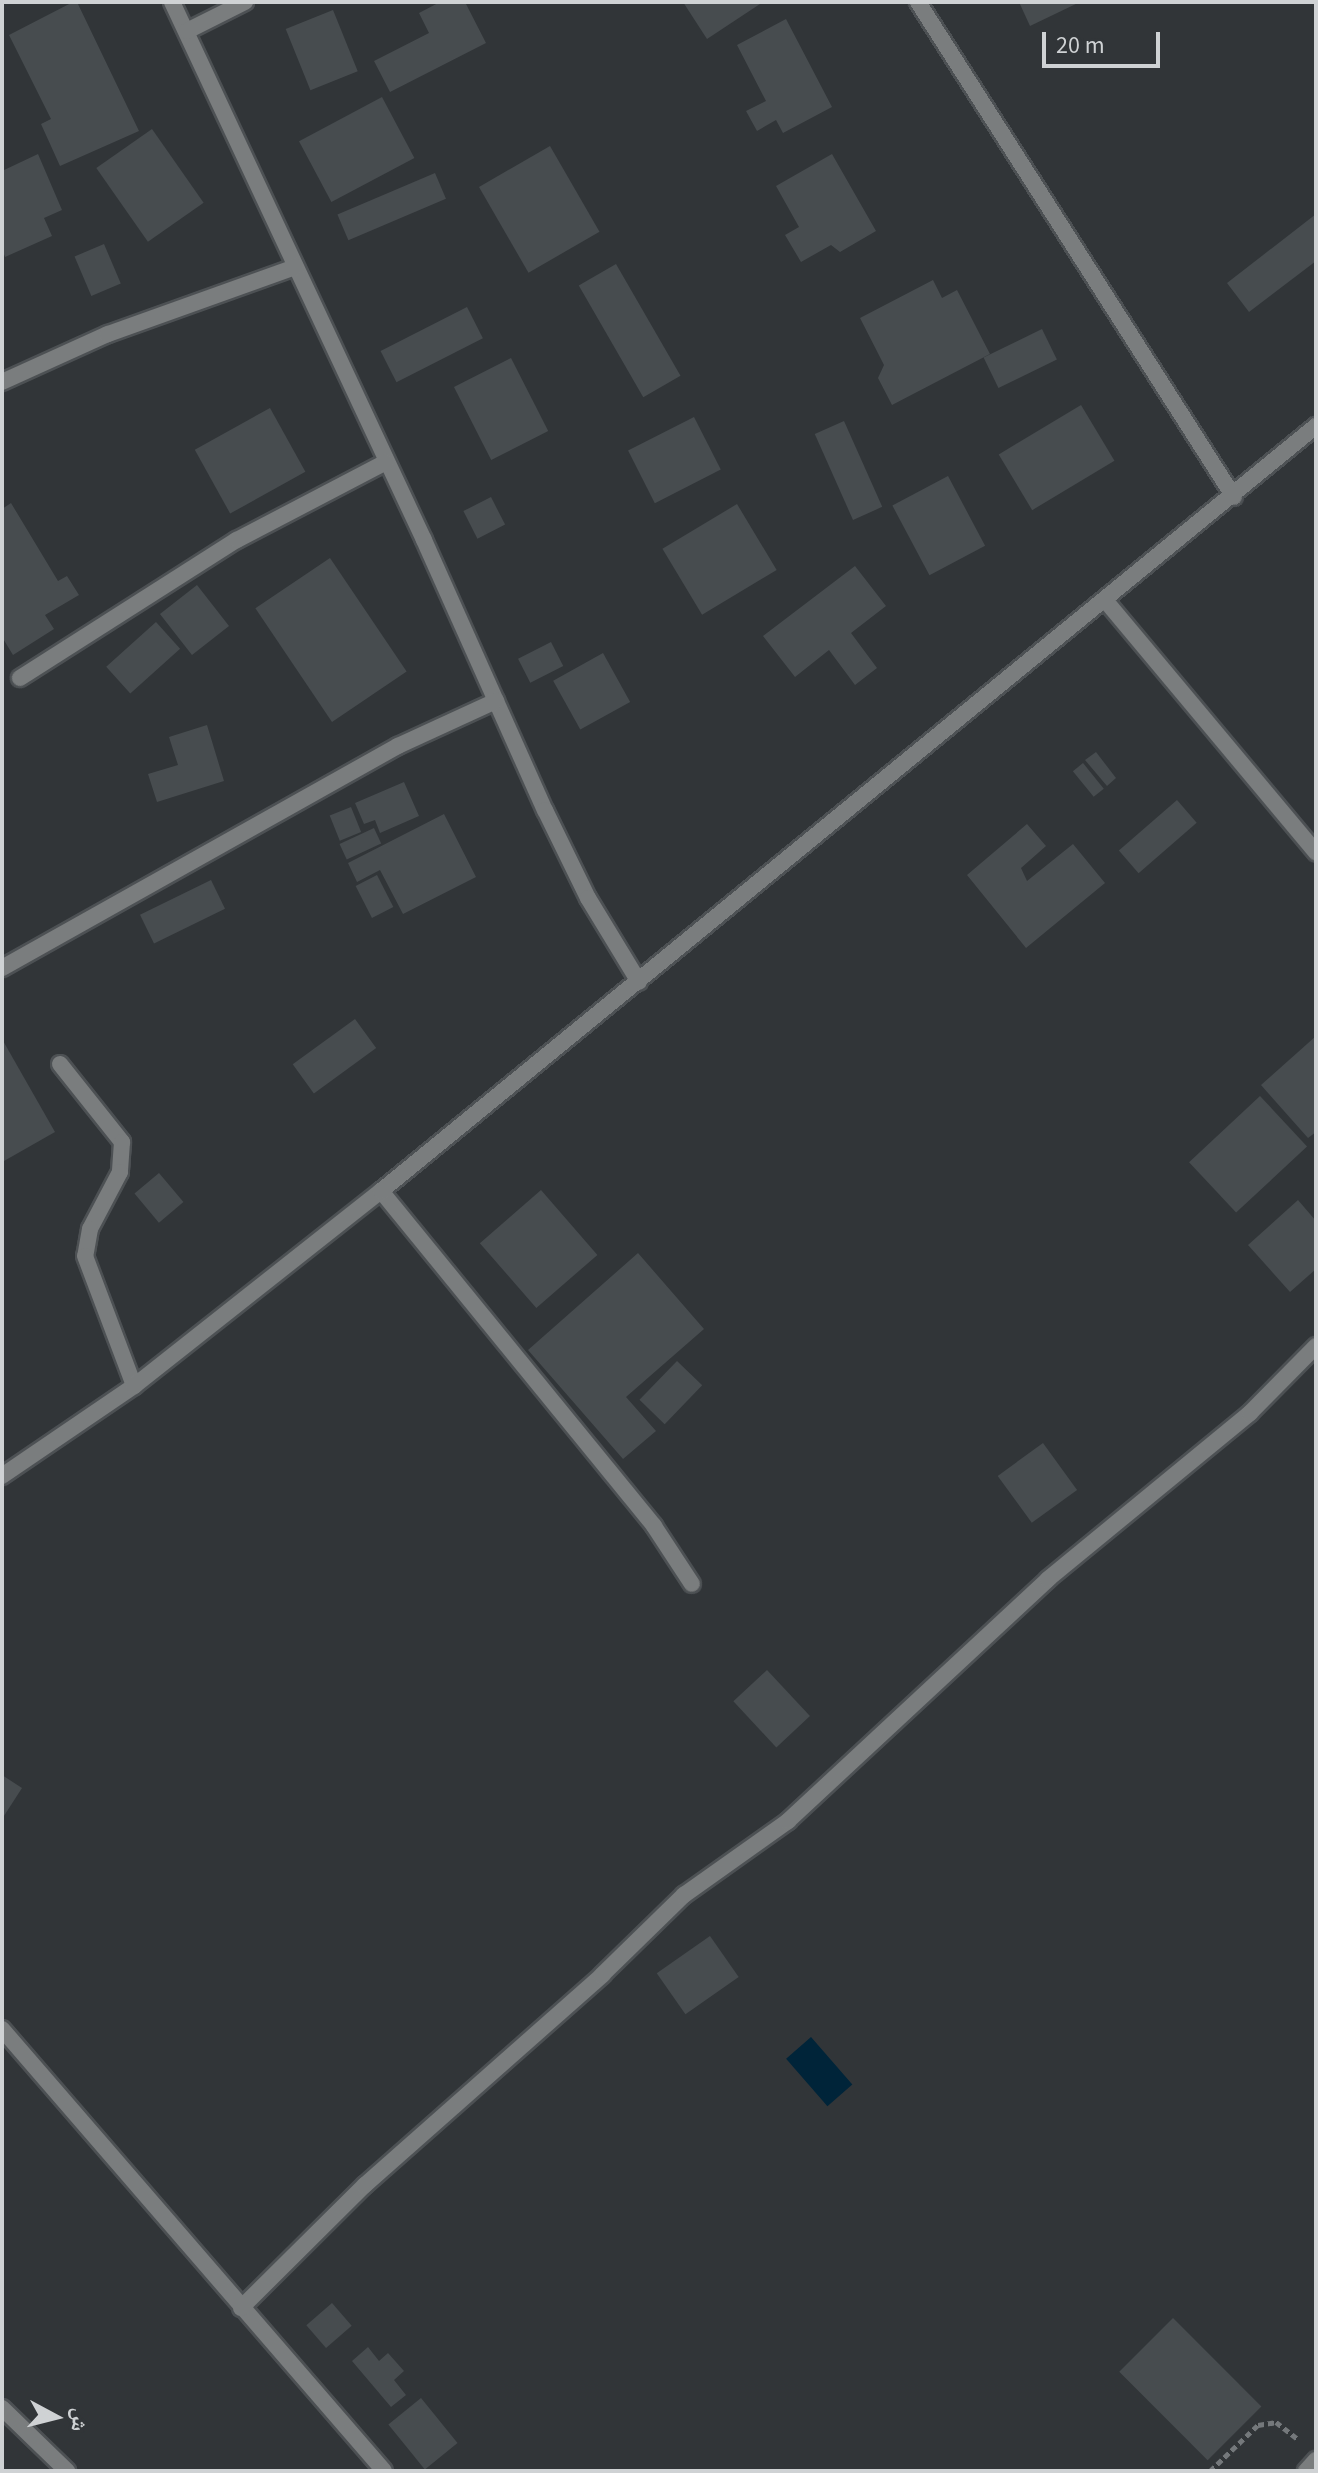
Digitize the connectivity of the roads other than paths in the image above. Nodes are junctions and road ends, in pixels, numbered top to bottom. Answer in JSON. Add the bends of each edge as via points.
{"nodes":[{"id":1,"x":172,"y":2,"type":"edge"},
{"id":2,"x":245,"y":2,"type":"edge"},
{"id":3,"x":918,"y":2,"type":"edge"},
{"id":4,"x":187,"y":31,"type":"junction"},
{"id":5,"x":295,"y":267,"type":"junction"},
{"id":6,"x":2,"y":382,"type":"edge"},
{"id":7,"x":1316,"y":426,"type":"edge"},
{"id":8,"x":386,"y":462,"type":"junction"},
{"id":9,"x":1234,"y":497,"type":"junction"},
{"id":10,"x":1105,"y":600,"type":"junction"},
{"id":11,"x":20,"y":678,"type":"dead end"},
{"id":12,"x":496,"y":701,"type":"junction"},
{"id":13,"x":1316,"y":852,"type":"edge"},
{"id":14,"x":2,"y":968,"type":"edge"},
{"id":15,"x":639,"y":982,"type":"junction"},
{"id":16,"x":60,"y":1064,"type":"dead end"},
{"id":17,"x":381,"y":1191,"type":"junction"},
{"id":18,"x":1316,"y":1346,"type":"edge"},
{"id":19,"x":134,"y":1386,"type":"junction"},
{"id":20,"x":2,"y":1476,"type":"edge"},
{"id":21,"x":692,"y":1584,"type":"dead end"},
{"id":22,"x":2,"y":2029,"type":"edge"},
{"id":23,"x":241,"y":2308,"type":"junction"},
{"id":24,"x":2,"y":2408,"type":"edge"},
{"id":25,"x":1316,"y":2460,"type":"edge"},
{"id":26,"x":67,"y":2471,"type":"edge"},
{"id":27,"x":384,"y":2471,"type":"edge"},
{"id":28,"x":1306,"y":2471,"type":"edge"}],
"edges":[{"from":1,"to":4,"type":"street"},
{"from":2,"to":4,"type":"street"},
{"from":3,"to":9,"type":"street"},
{"from":4,"to":5,"type":"street"},
{"from":5,"to":6,"type":"street","via":[[108,334]]},
{"from":5,"to":8,"type":"street"},
{"from":7,"to":9,"type":"street"},
{"from":8,"to":11,"type":"street","via":[[237,540]]},
{"from":8,"to":12,"type":"street"},
{"from":9,"to":10,"type":"street"},
{"from":10,"to":13,"type":"street"},
{"from":10,"to":15,"type":"street"},
{"from":12,"to":14,"type":"street","via":[[398,746]]},
{"from":12,"to":15,"type":"street","via":[[588,898]]},
{"from":15,"to":17,"type":"street"},
{"from":16,"to":19,"type":"street","via":[[122,1142],[120,1172],[90,1229],[85,1256]]},
{"from":17,"to":19,"type":"street"},
{"from":17,"to":21,"type":"street","via":[[654,1526]]},
{"from":18,"to":23,"type":"street","via":[[1250,1413],[1048,1579],[788,1821],[684,1895],[602,1975],[365,2185]]},
{"from":19,"to":20,"type":"street"},
{"from":22,"to":23,"type":"street"},
{"from":23,"to":27,"type":"street"},
{"from":24,"to":26,"type":"street"},
{"from":25,"to":28,"type":"street"}]}
